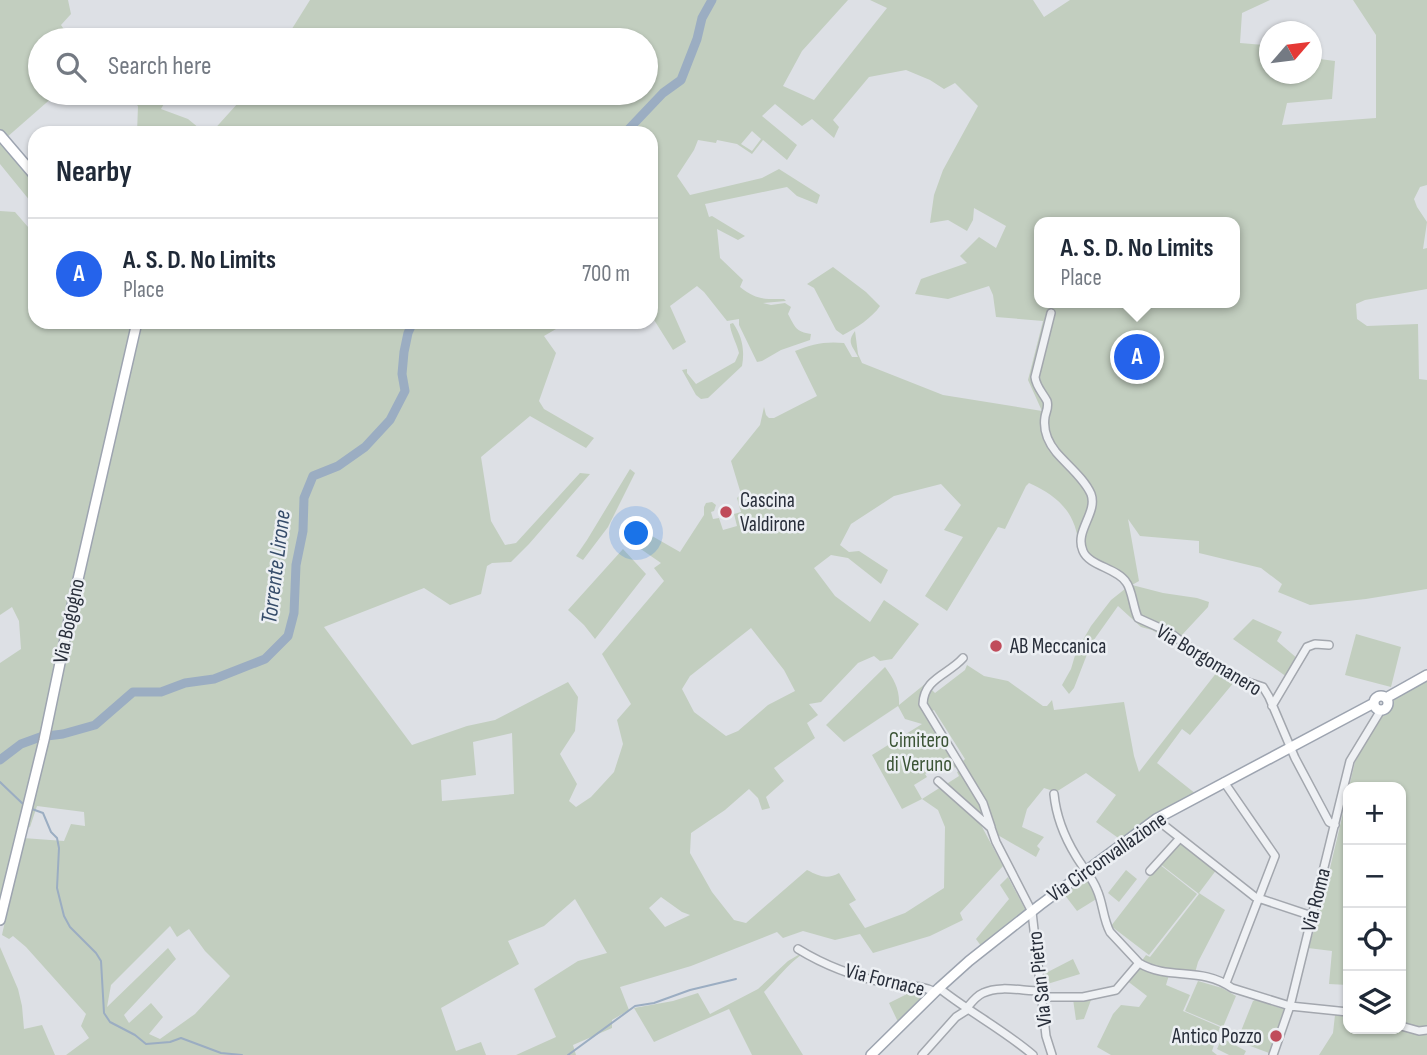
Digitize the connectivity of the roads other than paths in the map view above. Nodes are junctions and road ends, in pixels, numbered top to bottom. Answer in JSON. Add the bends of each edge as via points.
{"nodes":[{"id":1,"x":0,"y":135,"type":"edge"},
{"id":2,"x":28,"y":168,"type":"edge"},
{"id":3,"x":1051,"y":313,"type":"dead end"},
{"id":4,"x":135,"y":329,"type":"edge"},
{"id":5,"x":1329,"y":645,"type":"dead end"},
{"id":6,"x":963,"y":658,"type":"dead end"},
{"id":7,"x":1427,"y":675,"type":"edge"},
{"id":8,"x":1272,"y":706,"type":"junction"},
{"id":9,"x":1378,"y":707,"type":"junction"},
{"id":10,"x":1290,"y":747,"type":"junction"},
{"id":11,"x":939,"y":780,"type":"dead end"},
{"id":12,"x":1224,"y":782,"type":"junction"},
{"id":13,"x":1054,"y":794,"type":"dead end"},
{"id":14,"x":1156,"y":819,"type":"junction"},
{"id":15,"x":1335,"y":825,"type":"junction"},
{"id":16,"x":991,"y":828,"type":"junction"},
{"id":17,"x":1180,"y":838,"type":"junction"},
{"id":18,"x":1086,"y":870,"type":"junction"},
{"id":19,"x":1150,"y":871,"type":"dead end"},
{"id":20,"x":1259,"y":899,"type":"junction"},
{"id":21,"x":1031,"y":912,"type":"junction"},
{"id":22,"x":1312,"y":916,"type":"junction"},
{"id":23,"x":0,"y":920,"type":"edge"},
{"id":24,"x":798,"y":949,"type":"dead end"},
{"id":25,"x":1139,"y":963,"type":"junction"},
{"id":26,"x":1226,"y":983,"type":"junction"},
{"id":27,"x":937,"y":990,"type":"junction"},
{"id":28,"x":1041,"y":994,"type":"junction"},
{"id":29,"x":1290,"y":1006,"type":"junction"},
{"id":30,"x":967,"y":1010,"type":"junction"},
{"id":31,"x":1343,"y":1011,"type":"edge"},
{"id":32,"x":1406,"y":1027,"type":"edge"},
{"id":33,"x":1427,"y":1030,"type":"edge"},
{"id":34,"x":871,"y":1055,"type":"edge"},
{"id":35,"x":922,"y":1055,"type":"edge"},
{"id":36,"x":1033,"y":1055,"type":"edge"},
{"id":37,"x":1052,"y":1055,"type":"edge"},
{"id":38,"x":1273,"y":1055,"type":"edge"}],
"edges":[{"from":1,"to":2,"type":"main road"},
{"from":3,"to":8,"type":"street","name":"Via Borgomanero","via":[[1035,384],[1048,404],[1044,427],[1048,439],[1092,496],[1082,534],[1083,552],[1126,581],[1138,618],[1169,632],[1226,675],[1263,687]]},
{"from":4,"to":23,"type":"main road","name":"Via Bogogno"},
{"from":5,"to":8,"type":"street","name":"Via Borgomanero","via":[[1307,647]]},
{"from":6,"to":16,"type":"street","name":"Via San Pietro","via":[[928,685],[923,704],[983,803]]},
{"from":7,"to":9,"type":"main road","name":"Via Circonvallazione","via":[[1378,698]]},
{"from":8,"to":10,"type":"street","name":"Via Borgomanero"},
{"from":9,"to":10,"type":"main road","name":"Via Circonvallazione"},
{"from":9,"to":15,"type":"street","name":"Via Roma","via":[[1350,761]]},
{"from":10,"to":12,"type":"main road","name":"Via Circonvallazione"},
{"from":10,"to":15,"type":"street","name":"Via Borgomanero","via":[[1329,822]]},
{"from":11,"to":16,"type":"street","name":"Via San Pietro"},
{"from":12,"to":14,"type":"main road","name":"Via Circonvallazione"},
{"from":12,"to":20,"type":"street","via":[[1274,854]]},
{"from":13,"to":18,"type":"street","via":[[1067,838]]},
{"from":14,"to":17,"type":"street"},
{"from":14,"to":18,"type":"main road","name":"Via Circonvallazione"},
{"from":15,"to":22,"type":"street","name":"Via Roma"},
{"from":16,"to":21,"type":"street","name":"Via San Pietro"},
{"from":17,"to":19,"type":"street"},
{"from":17,"to":20,"type":"street"},
{"from":18,"to":21,"type":"main road","name":"Via Circonvallazione"},
{"from":18,"to":25,"type":"street","via":[[1098,891],[1110,932]]},
{"from":20,"to":22,"type":"street"},
{"from":20,"to":26,"type":"street"},
{"from":21,"to":27,"type":"main road","name":"Via Circonvallazione"},
{"from":21,"to":28,"type":"street","name":"Via San Pietro"},
{"from":22,"to":29,"type":"street","name":"Via Roma"},
{"from":24,"to":27,"type":"street","name":"Via Fornace","via":[[866,978]]},
{"from":25,"to":26,"type":"street","via":[[1156,971],[1207,976]]},
{"from":25,"to":28,"type":"street","via":[[1116,990],[1083,997]]},
{"from":26,"to":29,"type":"street"},
{"from":27,"to":30,"type":"street"},
{"from":27,"to":34,"type":"main road","name":"Via Circonvallazione"},
{"from":28,"to":30,"type":"street","via":[[990,991],[980,994]]},
{"from":28,"to":37,"type":"street","name":"Via San Pietro"},
{"from":29,"to":31,"type":"street"},
{"from":29,"to":38,"type":"street","name":"Via Roma"},
{"from":30,"to":35,"type":"street"},
{"from":30,"to":36,"type":"street"},
{"from":32,"to":33,"type":"street"}]}
